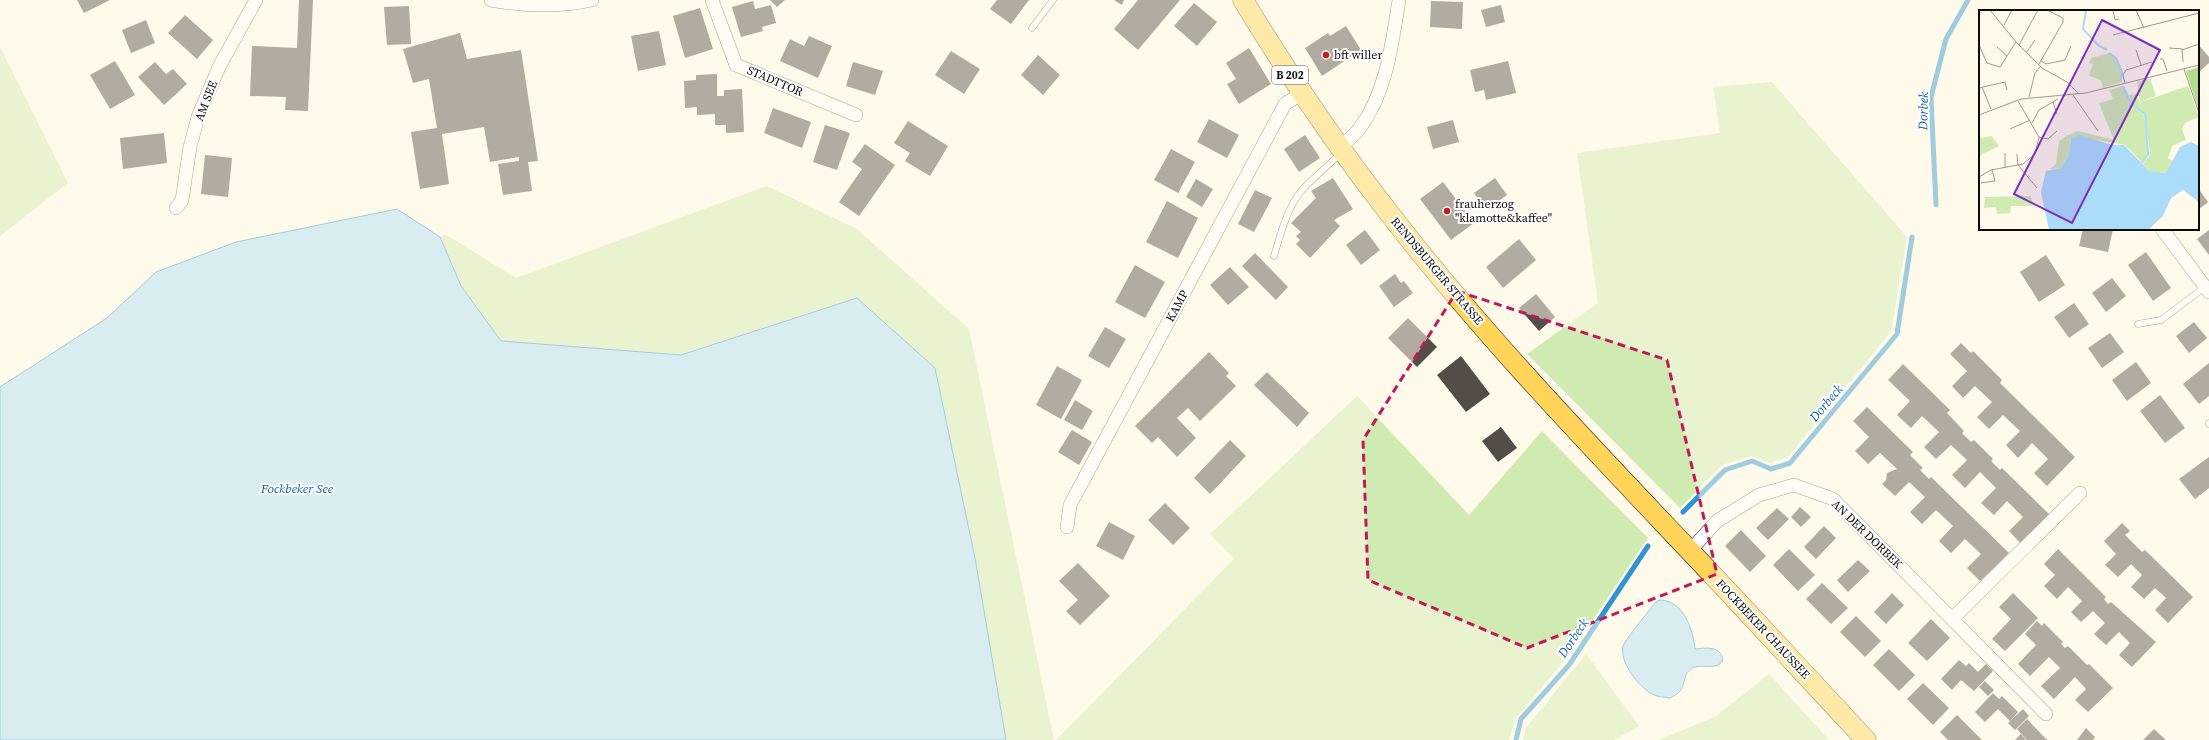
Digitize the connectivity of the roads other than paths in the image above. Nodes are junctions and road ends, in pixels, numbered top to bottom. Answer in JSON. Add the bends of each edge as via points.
{"nodes":[{"id":1,"x":256,"y":0,"type":"edge"},
{"id":2,"x":491,"y":0,"type":"edge"},
{"id":3,"x":592,"y":0,"type":"edge"},
{"id":4,"x":712,"y":0,"type":"edge"},
{"id":5,"x":1053,"y":0,"type":"edge"},
{"id":6,"x":1243,"y":0,"type":"edge"},
{"id":7,"x":1399,"y":0,"type":"edge"},
{"id":8,"x":1032,"y":28,"type":"dead end"},
{"id":9,"x":1302,"y":93,"type":"junction"},
{"id":10,"x":856,"y":115,"type":"dead end"},
{"id":11,"x":1342,"y":149,"type":"junction"},
{"id":12,"x":176,"y":208,"type":"dead end"},
{"id":13,"x":2163,"y":230,"type":"edge"},
{"id":14,"x":1274,"y":256,"type":"dead end"},
{"id":15,"x":2207,"y":289,"type":"edge"},
{"id":16,"x":2138,"y":324,"type":"dead end"},
{"id":17,"x":2080,"y":493,"type":"dead end"},
{"id":18,"x":1660,"y":519,"type":"joint"},
{"id":19,"x":1067,"y":527,"type":"dead end"},
{"id":20,"x":1690,"y":551,"type":"junction"},
{"id":21,"x":1952,"y":619,"type":"junction"},
{"id":22,"x":2046,"y":714,"type":"dead end"},
{"id":23,"x":1866,"y":740,"type":"edge"}],
"edges":[{"from":1,"to":12,"type":"street","name":"AM SEE","via":[[219,67],[198,117],[190,147],[182,200]]},
{"from":2,"to":3,"type":"street","via":[[513,4],[578,3]]},
{"from":4,"to":10,"type":"street","name":"STADTTOR","via":[[736,65]]},
{"from":5,"to":8,"type":"lane"},
{"from":6,"to":9,"type":"main road","name":"RENDSBURGER STRASSE","number":"B 202"},
{"from":7,"to":11,"type":"street","via":[[1391,51],[1376,101],[1360,128]]},
{"from":9,"to":11,"type":"main road","name":"RENDSBURGER STRASSE","number":"B 202"},
{"from":9,"to":19,"type":"street","name":"KAMP","via":[[1285,104],[1070,505]]},
{"from":11,"to":14,"type":"lane","via":[[1294,203],[1285,220]]},
{"from":11,"to":18,"type":"main road","name":"RENDSBURGER STRASSE","via":[[1390,214],[1473,316],[1559,414]]},
{"from":13,"to":15,"type":"street"},
{"from":15,"to":16,"type":"lane","via":[[2161,320]]},
{"from":17,"to":21,"type":"street"},
{"from":18,"to":20,"type":"main road","name":"FOCKBEKER CHAUSSEE"},
{"from":20,"to":21,"type":"street","name":"AN DER DORBEK","via":[[1717,522],[1729,514],[1759,495],[1794,485],[1834,499]]},
{"from":20,"to":23,"type":"main road","name":"FOCKBEKER CHAUSSEE"},
{"from":21,"to":22,"type":"street","name":"AN DER DORBEK"}]}
